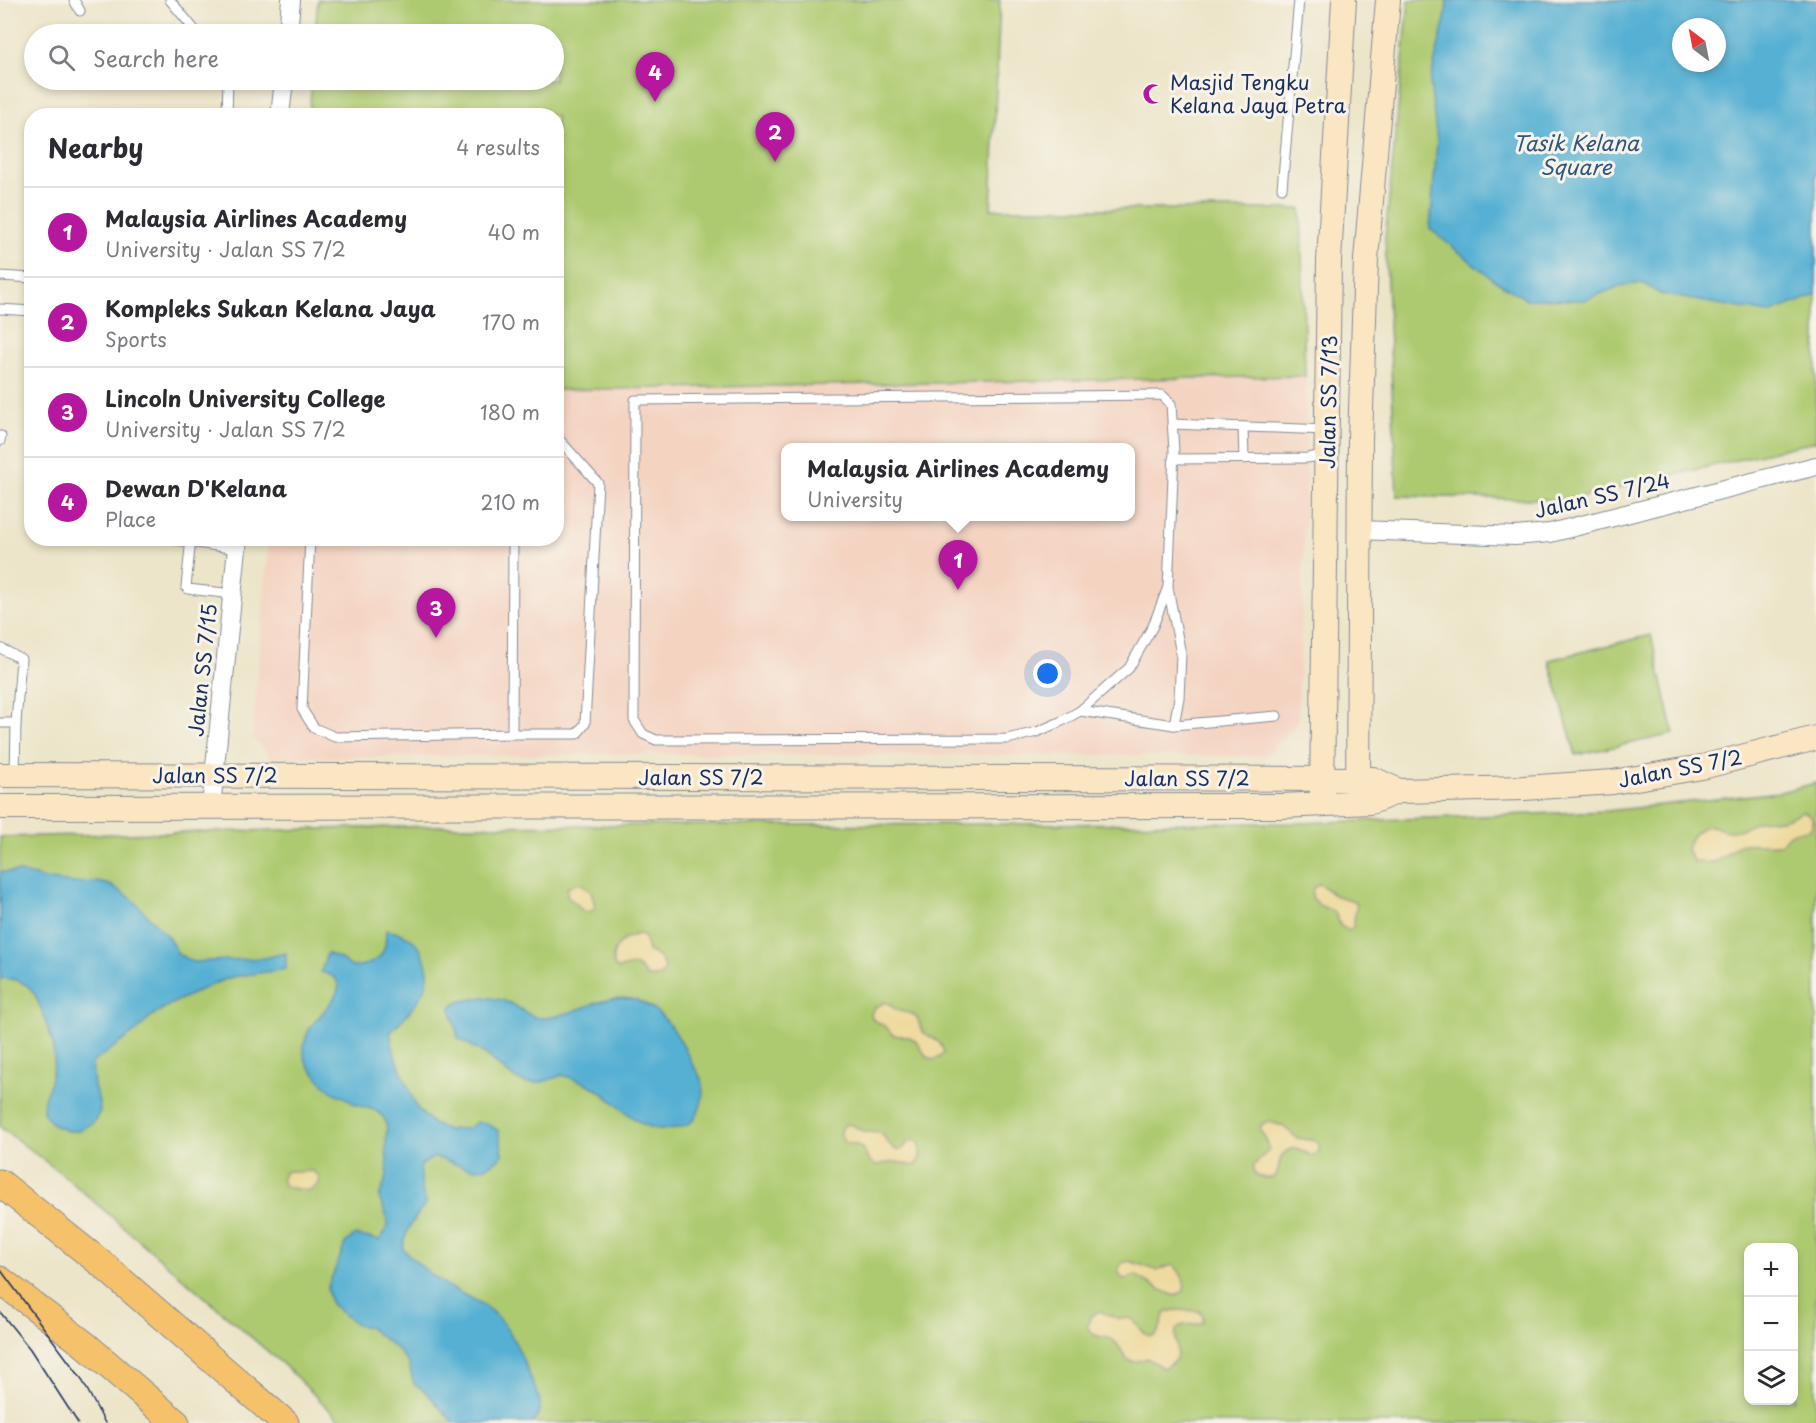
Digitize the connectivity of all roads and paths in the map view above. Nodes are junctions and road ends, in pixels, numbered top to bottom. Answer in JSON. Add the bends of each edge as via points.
{"nodes":[{"id":1,"x":74,"y":0,"type":"edge"},
{"id":2,"x":170,"y":0,"type":"edge"},
{"id":3,"x":291,"y":0,"type":"edge"},
{"id":4,"x":1299,"y":0,"type":"edge"},
{"id":5,"x":1344,"y":0,"type":"edge"},
{"id":6,"x":1388,"y":0,"type":"edge"},
{"id":7,"x":80,"y":11,"type":"dead end"},
{"id":8,"x":190,"y":24,"type":"edge"},
{"id":9,"x":289,"y":24,"type":"edge"},
{"id":10,"x":228,"y":90,"type":"edge"},
{"id":11,"x":283,"y":90,"type":"edge"},
{"id":12,"x":227,"y":108,"type":"edge"},
{"id":13,"x":281,"y":108,"type":"edge"},
{"id":14,"x":1282,"y":188,"type":"dead end"},
{"id":15,"x":0,"y":276,"type":"edge"},
{"id":16,"x":24,"y":278,"type":"edge"},
{"id":17,"x":0,"y":309,"type":"edge"},
{"id":18,"x":24,"y":310,"type":"edge"},
{"id":19,"x":1172,"y":424,"type":"junction"},
{"id":20,"x":1243,"y":427,"type":"junction"},
{"id":21,"x":1327,"y":430,"type":"junction"},
{"id":22,"x":1,"y":436,"type":"edge"},
{"id":23,"x":1360,"y":439,"type":"junction"},
{"id":24,"x":0,"y":441,"type":"edge"},
{"id":25,"x":564,"y":445,"type":"edge"},
{"id":26,"x":1327,"y":455,"type":"junction"},
{"id":27,"x":1173,"y":459,"type":"junction"},
{"id":28,"x":1244,"y":459,"type":"junction"},
{"id":29,"x":1816,"y":465,"type":"edge"},
{"id":30,"x":1359,"y":530,"type":"junction"},
{"id":31,"x":190,"y":546,"type":"edge"},
{"id":32,"x":238,"y":546,"type":"edge"},
{"id":33,"x":310,"y":546,"type":"edge"},
{"id":34,"x":513,"y":546,"type":"edge"},
{"id":35,"x":1168,"y":587,"type":"junction"},
{"id":36,"x":233,"y":594,"type":"junction"},
{"id":37,"x":0,"y":648,"type":"edge"},
{"id":38,"x":1080,"y":711,"type":"junction"},
{"id":39,"x":1277,"y":716,"type":"dead end"},
{"id":40,"x":0,"y":723,"type":"edge"},
{"id":41,"x":16,"y":723,"type":"junction"},
{"id":42,"x":1174,"y":725,"type":"junction"},
{"id":43,"x":512,"y":734,"type":"junction"},
{"id":44,"x":1816,"y":738,"type":"edge"},
{"id":45,"x":7,"y":775,"type":"edge"},
{"id":46,"x":214,"y":775,"type":"junction"},
{"id":47,"x":1322,"y":780,"type":"junction"},
{"id":48,"x":1358,"y":791,"type":"junction"},
{"id":49,"x":1322,"y":804,"type":"junction"},
{"id":50,"x":0,"y":807,"type":"edge"},
{"id":51,"x":211,"y":807,"type":"junction"},
{"id":52,"x":0,"y":1183,"type":"edge"},
{"id":53,"x":0,"y":1280,"type":"edge"},
{"id":54,"x":122,"y":1377,"type":"junction"},
{"id":55,"x":156,"y":1423,"type":"edge"},
{"id":56,"x":176,"y":1423,"type":"edge"},
{"id":57,"x":285,"y":1423,"type":"edge"}],
"edges":[{"from":1,"to":7,"type":"lane"},
{"from":2,"to":8,"type":"lane"},
{"from":3,"to":9,"type":"street"},
{"from":4,"to":14,"type":"lane"},
{"from":5,"to":21,"type":"street","name":"Jalan SS 7/13","via":[[1329,261]]},
{"from":6,"to":23,"type":"street","name":"Jalan SS 7/13","via":[[1366,260]]},
{"from":10,"to":12,"type":"lane"},
{"from":11,"to":13,"type":"street"},
{"from":15,"to":16,"type":"lane"},
{"from":17,"to":18,"type":"lane"},
{"from":19,"to":20,"type":"lane"},
{"from":19,"to":27,"type":"lane"},
{"from":19,"to":38,"type":"lane","via":[[1171,404],[1162,395],[635,400],[634,720],[643,734],[656,740],[1007,740],[1037,732]]},
{"from":20,"to":21,"type":"lane"},
{"from":20,"to":28,"type":"lane"},
{"from":21,"to":26,"type":"street","name":"Jalan SS 7/13"},
{"from":22,"to":24,"type":"lane"},
{"from":23,"to":26,"type":"street"},
{"from":23,"to":30,"type":"street","name":"Jalan SS 7/13"},
{"from":25,"to":43,"type":"lane","via":[[598,483],[585,724],[577,734]]},
{"from":26,"to":28,"type":"lane"},
{"from":26,"to":47,"type":"street","name":"Jalan SS 7/13"},
{"from":27,"to":28,"type":"lane"},
{"from":27,"to":35,"type":"lane"},
{"from":29,"to":30,"type":"street","name":"Jalan SS 7/24","via":[[1550,533],[1515,536]]},
{"from":30,"to":48,"type":"street","name":"Jalan SS 7/13"},
{"from":31,"to":36,"type":"lane","via":[[186,587]]},
{"from":32,"to":36,"type":"street","name":"Jalan SS 7/15"},
{"from":33,"to":43,"type":"lane","via":[[302,709],[314,728],[335,737]]},
{"from":34,"to":43,"type":"lane"},
{"from":35,"to":38,"type":"lane","via":[[1153,626],[1129,668]]},
{"from":35,"to":42,"type":"lane","via":[[1181,654]]},
{"from":36,"to":46,"type":"street","name":"Jalan SS 7/15"},
{"from":37,"to":41,"type":"lane","via":[[21,659]]},
{"from":38,"to":42,"type":"lane"},
{"from":39,"to":42,"type":"lane"},
{"from":40,"to":41,"type":"lane"},
{"from":41,"to":45,"type":"lane"},
{"from":44,"to":48,"type":"street","name":"Jalan SS 7/2","via":[[1702,767],[1613,782],[1399,791],[1373,779]]},
{"from":45,"to":46,"type":"street","name":"Jalan SS 7/2"},
{"from":46,"to":47,"type":"street","name":"Jalan SS 7/2"},
{"from":46,"to":51,"type":"street","name":"Jalan SS 7/15"},
{"from":47,"to":48,"type":"street","name":"Jalan SS 7/2"},
{"from":47,"to":49,"type":"street","name":"Jalan SS 7/13"},
{"from":48,"to":49,"type":"street","name":"Jalan SS 7/2"},
{"from":49,"to":51,"type":"street","name":"Jalan SS 7/2"},
{"from":50,"to":51,"type":"street","name":"Jalan SS 7/2"},
{"from":52,"to":57,"type":"main road","via":[[103,1265]]},
{"from":53,"to":54,"type":"main road"},
{"from":54,"to":55,"type":"main road"},
{"from":54,"to":56,"type":"main road"}]}
